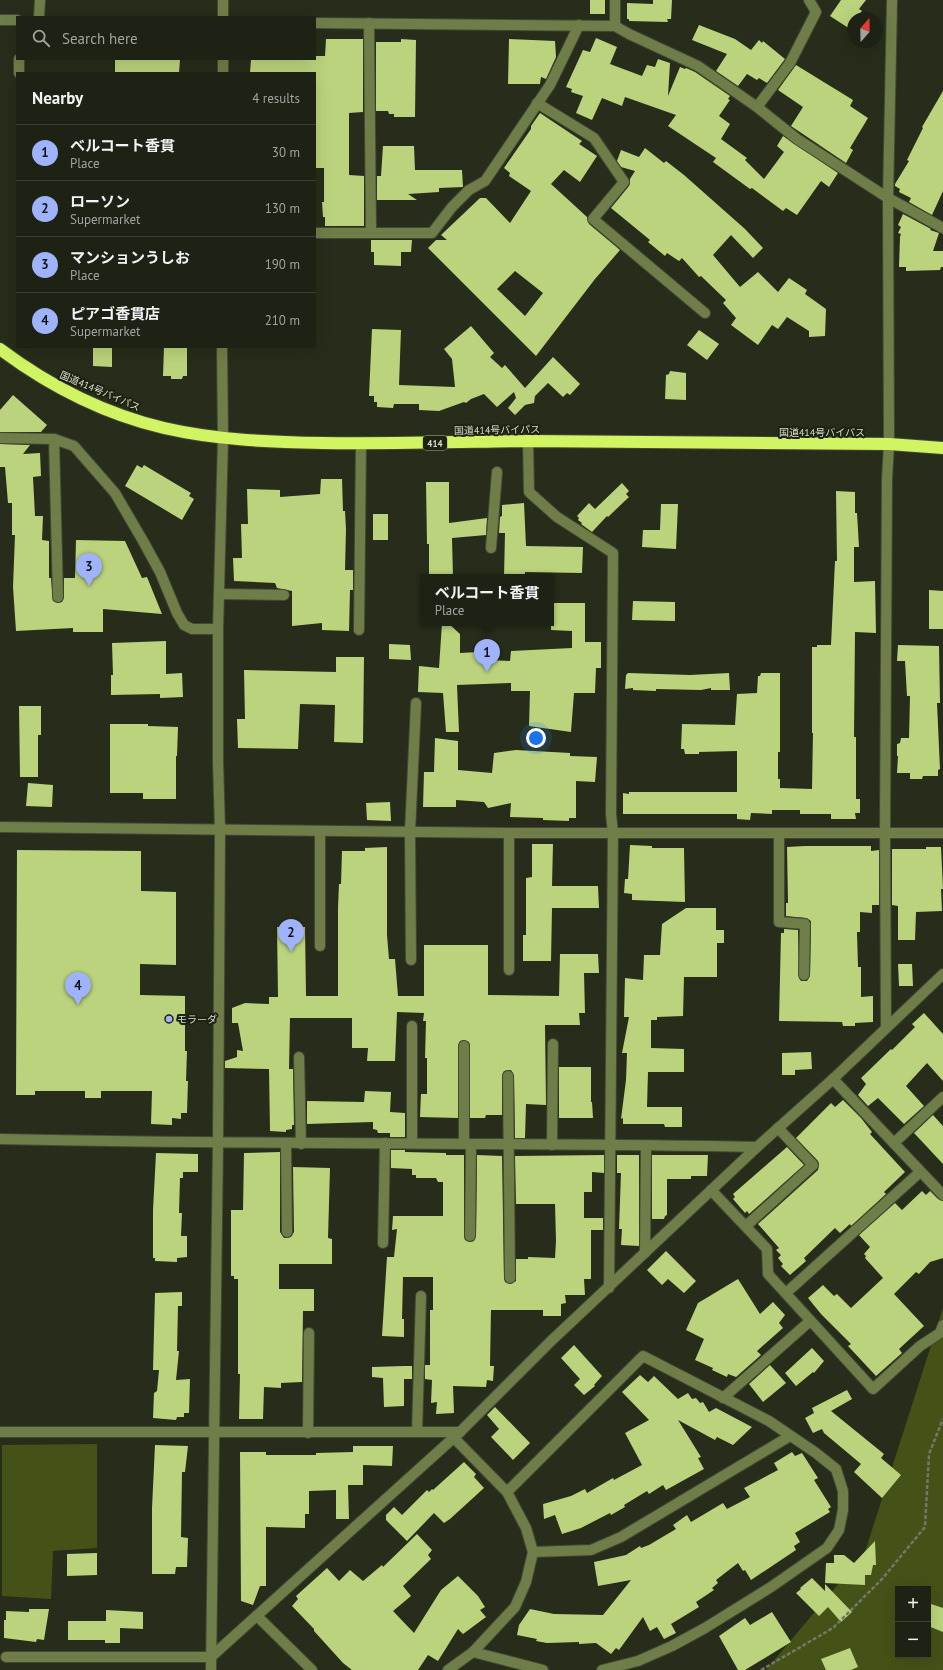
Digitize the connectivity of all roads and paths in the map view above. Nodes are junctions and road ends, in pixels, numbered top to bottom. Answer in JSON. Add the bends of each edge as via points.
{"nodes":[{"id":1,"x":40,"y":0,"type":"edge"},
{"id":2,"x":223,"y":0,"type":"edge"},
{"id":3,"x":616,"y":0,"type":"edge"},
{"id":4,"x":809,"y":0,"type":"edge"},
{"id":5,"x":892,"y":0,"type":"edge"},
{"id":6,"x":39,"y":16,"type":"edge"},
{"id":7,"x":223,"y":16,"type":"edge"},
{"id":8,"x":0,"y":20,"type":"edge"},
{"id":9,"x":16,"y":20,"type":"edge"},
{"id":10,"x":316,"y":23,"type":"edge"},
{"id":11,"x":369,"y":23,"type":"junction"},
{"id":12,"x":578,"y":25,"type":"junction"},
{"id":13,"x":615,"y":26,"type":"junction"},
{"id":14,"x":19,"y":60,"type":"edge"},
{"id":15,"x":223,"y":60,"type":"edge"},
{"id":16,"x":19,"y":72,"type":"edge"},
{"id":17,"x":223,"y":72,"type":"edge"},
{"id":18,"x":537,"y":103,"type":"junction"},
{"id":19,"x":757,"y":107,"type":"junction"},
{"id":20,"x":888,"y":198,"type":"junction"},
{"id":21,"x":943,"y":228,"type":"edge"},
{"id":22,"x":316,"y":232,"type":"edge"},
{"id":23,"x":371,"y":233,"type":"junction"},
{"id":24,"x":705,"y":313,"type":"dead end"},
{"id":25,"x":222,"y":348,"type":"edge"},
{"id":26,"x":0,"y":349,"type":"edge"},
{"id":27,"x":0,"y":438,"type":"edge"},
{"id":28,"x":54,"y":439,"type":"junction"},
{"id":29,"x":223,"y":439,"type":"junction"},
{"id":30,"x":528,"y":441,"type":"junction"},
{"id":31,"x":361,"y":444,"type":"junction"},
{"id":32,"x":889,"y":444,"type":"junction"},
{"id":33,"x":943,"y":448,"type":"edge"},
{"id":34,"x":497,"y":472,"type":"dead end"},
{"id":35,"x":491,"y":548,"type":"dead end"},
{"id":36,"x":219,"y":594,"type":"junction"},
{"id":37,"x":284,"y":595,"type":"dead end"},
{"id":38,"x":58,"y":597,"type":"dead end"},
{"id":39,"x":218,"y":629,"type":"junction"},
{"id":40,"x":358,"y":630,"type":"dead end"},
{"id":41,"x":416,"y":703,"type":"dead end"},
{"id":42,"x":5,"y":827,"type":"edge"},
{"id":43,"x":220,"y":830,"type":"junction"},
{"id":44,"x":320,"y":831,"type":"junction"},
{"id":45,"x":410,"y":832,"type":"junction"},
{"id":46,"x":509,"y":833,"type":"junction"},
{"id":47,"x":613,"y":833,"type":"junction"},
{"id":48,"x":778,"y":833,"type":"junction"},
{"id":49,"x":885,"y":833,"type":"junction"},
{"id":50,"x":943,"y":833,"type":"edge"},
{"id":51,"x":320,"y":946,"type":"dead end"},
{"id":52,"x":411,"y":960,"type":"dead end"},
{"id":53,"x":509,"y":970,"type":"dead end"},
{"id":54,"x":804,"y":974,"type":"dead end"},
{"id":55,"x":943,"y":974,"type":"edge"},
{"id":56,"x":412,"y":1026,"type":"dead end"},
{"id":57,"x":886,"y":1028,"type":"junction"},
{"id":58,"x":553,"y":1044,"type":"dead end"},
{"id":59,"x":464,"y":1046,"type":"dead end"},
{"id":60,"x":299,"y":1057,"type":"dead end"},
{"id":61,"x":508,"y":1076,"type":"dead end"},
{"id":62,"x":833,"y":1079,"type":"junction"},
{"id":63,"x":943,"y":1097,"type":"edge"},
{"id":64,"x":778,"y":1128,"type":"junction"},
{"id":65,"x":5,"y":1139,"type":"edge"},
{"id":66,"x":385,"y":1143,"type":"junction"},
{"id":67,"x":412,"y":1143,"type":"junction"},
{"id":68,"x":894,"y":1143,"type":"junction"},
{"id":69,"x":218,"y":1144,"type":"junction"},
{"id":70,"x":286,"y":1144,"type":"junction"},
{"id":71,"x":301,"y":1144,"type":"junction"},
{"id":72,"x":468,"y":1144,"type":"junction"},
{"id":73,"x":510,"y":1144,"type":"junction"},
{"id":74,"x":552,"y":1145,"type":"junction"},
{"id":75,"x":610,"y":1145,"type":"junction"},
{"id":76,"x":646,"y":1146,"type":"junction"},
{"id":77,"x":757,"y":1147,"type":"junction"},
{"id":78,"x":920,"y":1172,"type":"junction"},
{"id":79,"x":711,"y":1190,"type":"junction"},
{"id":80,"x":943,"y":1195,"type":"edge"},
{"id":81,"x":746,"y":1226,"type":"junction"},
{"id":82,"x":287,"y":1232,"type":"dead end"},
{"id":83,"x":470,"y":1236,"type":"dead end"},
{"id":84,"x":383,"y":1243,"type":"dead end"},
{"id":85,"x":645,"y":1253,"type":"junction"},
{"id":86,"x":510,"y":1278,"type":"dead end"},
{"id":87,"x":609,"y":1288,"type":"junction"},
{"id":88,"x":786,"y":1293,"type":"junction"},
{"id":89,"x":421,"y":1296,"type":"dead end"},
{"id":90,"x":810,"y":1321,"type":"junction"},
{"id":91,"x":943,"y":1325,"type":"edge"},
{"id":92,"x":309,"y":1332,"type":"dead end"},
{"id":93,"x":723,"y":1398,"type":"junction"},
{"id":94,"x":943,"y":1419,"type":"edge"},
{"id":95,"x":2,"y":1432,"type":"edge"},
{"id":96,"x":417,"y":1432,"type":"junction"},
{"id":97,"x":214,"y":1433,"type":"junction"},
{"id":98,"x":308,"y":1433,"type":"junction"},
{"id":99,"x":457,"y":1435,"type":"junction"},
{"id":100,"x":790,"y":1436,"type":"junction"},
{"id":101,"x":507,"y":1492,"type":"junction"},
{"id":102,"x":533,"y":1552,"type":"junction"},
{"id":103,"x":257,"y":1616,"type":"junction"},
{"id":104,"x":473,"y":1652,"type":"junction"},
{"id":105,"x":6,"y":1656,"type":"dead end"},
{"id":106,"x":211,"y":1657,"type":"junction"},
{"id":107,"x":211,"y":1670,"type":"edge"},
{"id":108,"x":312,"y":1670,"type":"edge"},
{"id":109,"x":448,"y":1670,"type":"edge"},
{"id":110,"x":543,"y":1670,"type":"edge"},
{"id":111,"x":602,"y":1670,"type":"edge"},
{"id":112,"x":761,"y":1670,"type":"edge"}],
"edges":[{"from":1,"to":6,"type":"street"},
{"from":2,"to":7,"type":"street"},
{"from":3,"to":13,"type":"street"},
{"from":4,"to":19,"type":"street","via":[[816,12],[790,63]]},
{"from":5,"to":20,"type":"street"},
{"from":8,"to":9,"type":"street"},
{"from":10,"to":11,"type":"street"},
{"from":11,"to":12,"type":"street"},
{"from":11,"to":23,"type":"street"},
{"from":12,"to":13,"type":"street"},
{"from":12,"to":18,"type":"street","via":[[550,84]]},
{"from":13,"to":19,"type":"street","via":[[698,66]]},
{"from":14,"to":16,"type":"street"},
{"from":15,"to":17,"type":"street"},
{"from":18,"to":23,"type":"street","via":[[485,181],[469,190],[432,233]]},
{"from":18,"to":24,"type":"street","via":[[594,138],[624,182],[594,219]]},
{"from":19,"to":20,"type":"street","via":[[797,139]]},
{"from":20,"to":21,"type":"street"},
{"from":20,"to":32,"type":"street"},
{"from":22,"to":23,"type":"street"},
{"from":25,"to":29,"type":"street"},
{"from":26,"to":29,"type":"highway","name":"国道414号バイパス","number":"414","via":[[52,383],[112,411],[163,428]]},
{"from":27,"to":28,"type":"street"},
{"from":28,"to":38,"type":"street"},
{"from":28,"to":39,"type":"street","via":[[74,446],[115,493],[160,572],[184,625],[192,629]]},
{"from":29,"to":31,"type":"highway","name":"国道414号バイパス","number":"414"},
{"from":29,"to":36,"type":"street"},
{"from":30,"to":31,"type":"highway","name":"国道414号バイパス","number":"414"},
{"from":30,"to":32,"type":"highway","name":"国道414号バイパス","number":"414"},
{"from":30,"to":47,"type":"street","via":[[529,492],[556,517],[613,553]]},
{"from":31,"to":40,"type":"street"},
{"from":32,"to":33,"type":"highway","name":"国道414号バイパス","number":"414"},
{"from":32,"to":49,"type":"street"},
{"from":34,"to":35,"type":"street"},
{"from":36,"to":37,"type":"street"},
{"from":36,"to":39,"type":"street"},
{"from":39,"to":43,"type":"street"},
{"from":41,"to":45,"type":"street"},
{"from":42,"to":43,"type":"street"},
{"from":43,"to":44,"type":"street"},
{"from":43,"to":69,"type":"street"},
{"from":44,"to":45,"type":"street"},
{"from":44,"to":51,"type":"street"},
{"from":45,"to":46,"type":"street"},
{"from":45,"to":52,"type":"street"},
{"from":46,"to":47,"type":"street"},
{"from":46,"to":53,"type":"street"},
{"from":47,"to":48,"type":"street"},
{"from":47,"to":75,"type":"street"},
{"from":48,"to":49,"type":"street"},
{"from":48,"to":54,"type":"street","via":[[779,922],[806,924]]},
{"from":49,"to":50,"type":"street"},
{"from":49,"to":57,"type":"street"},
{"from":55,"to":57,"type":"street"},
{"from":56,"to":67,"type":"street"},
{"from":57,"to":62,"type":"street"},
{"from":58,"to":74,"type":"street"},
{"from":59,"to":72,"type":"street"},
{"from":60,"to":71,"type":"street"},
{"from":61,"to":73,"type":"street"},
{"from":62,"to":64,"type":"street"},
{"from":62,"to":68,"type":"street"},
{"from":63,"to":68,"type":"street"},
{"from":64,"to":77,"type":"street"},
{"from":64,"to":81,"type":"street","via":[[813,1165]]},
{"from":65,"to":69,"type":"street"},
{"from":66,"to":67,"type":"street"},
{"from":66,"to":71,"type":"street"},
{"from":66,"to":84,"type":"street"},
{"from":67,"to":72,"type":"street"},
{"from":68,"to":78,"type":"street"},
{"from":69,"to":70,"type":"street"},
{"from":69,"to":97,"type":"street"},
{"from":70,"to":71,"type":"street"},
{"from":70,"to":82,"type":"street"},
{"from":72,"to":73,"type":"street"},
{"from":72,"to":83,"type":"street"},
{"from":73,"to":74,"type":"street"},
{"from":73,"to":86,"type":"street"},
{"from":74,"to":75,"type":"street"},
{"from":75,"to":76,"type":"street"},
{"from":75,"to":87,"type":"street"},
{"from":76,"to":77,"type":"street"},
{"from":76,"to":85,"type":"street"},
{"from":77,"to":79,"type":"street"},
{"from":78,"to":80,"type":"street"},
{"from":78,"to":88,"type":"street"},
{"from":79,"to":81,"type":"street"},
{"from":79,"to":85,"type":"street"},
{"from":81,"to":88,"type":"street","via":[[767,1249],[768,1274]]},
{"from":85,"to":87,"type":"street"},
{"from":87,"to":99,"type":"street","via":[[550,1342]]},
{"from":88,"to":90,"type":"street"},
{"from":89,"to":96,"type":"street"},
{"from":90,"to":91,"type":"street","via":[[873,1389],[920,1346],[940,1333]]},
{"from":90,"to":93,"type":"street"},
{"from":92,"to":98,"type":"street"},
{"from":93,"to":100,"type":"street","via":[[769,1421]]},
{"from":93,"to":101,"type":"street","via":[[643,1356]]},
{"from":94,"to":112,"type":"path","via":[[929,1454],[925,1527],[882,1579],[833,1628]]},
{"from":95,"to":97,"type":"street"},
{"from":96,"to":98,"type":"street"},
{"from":96,"to":99,"type":"street"},
{"from":97,"to":98,"type":"street"},
{"from":97,"to":106,"type":"street"},
{"from":99,"to":101,"type":"street"},
{"from":99,"to":103,"type":"street"},
{"from":100,"to":102,"type":"street","via":[[621,1538],[591,1550]]},
{"from":100,"to":111,"type":"street","via":[[836,1468],[843,1492],[843,1510],[839,1530],[827,1548],[771,1587],[672,1646],[638,1661]]},
{"from":101,"to":102,"type":"street","via":[[526,1528]]},
{"from":102,"to":104,"type":"street","via":[[526,1582],[515,1607]]},
{"from":103,"to":106,"type":"street"},
{"from":103,"to":108,"type":"street"},
{"from":104,"to":109,"type":"street"},
{"from":104,"to":110,"type":"street"},
{"from":105,"to":106,"type":"street"},
{"from":106,"to":107,"type":"street"}]}
